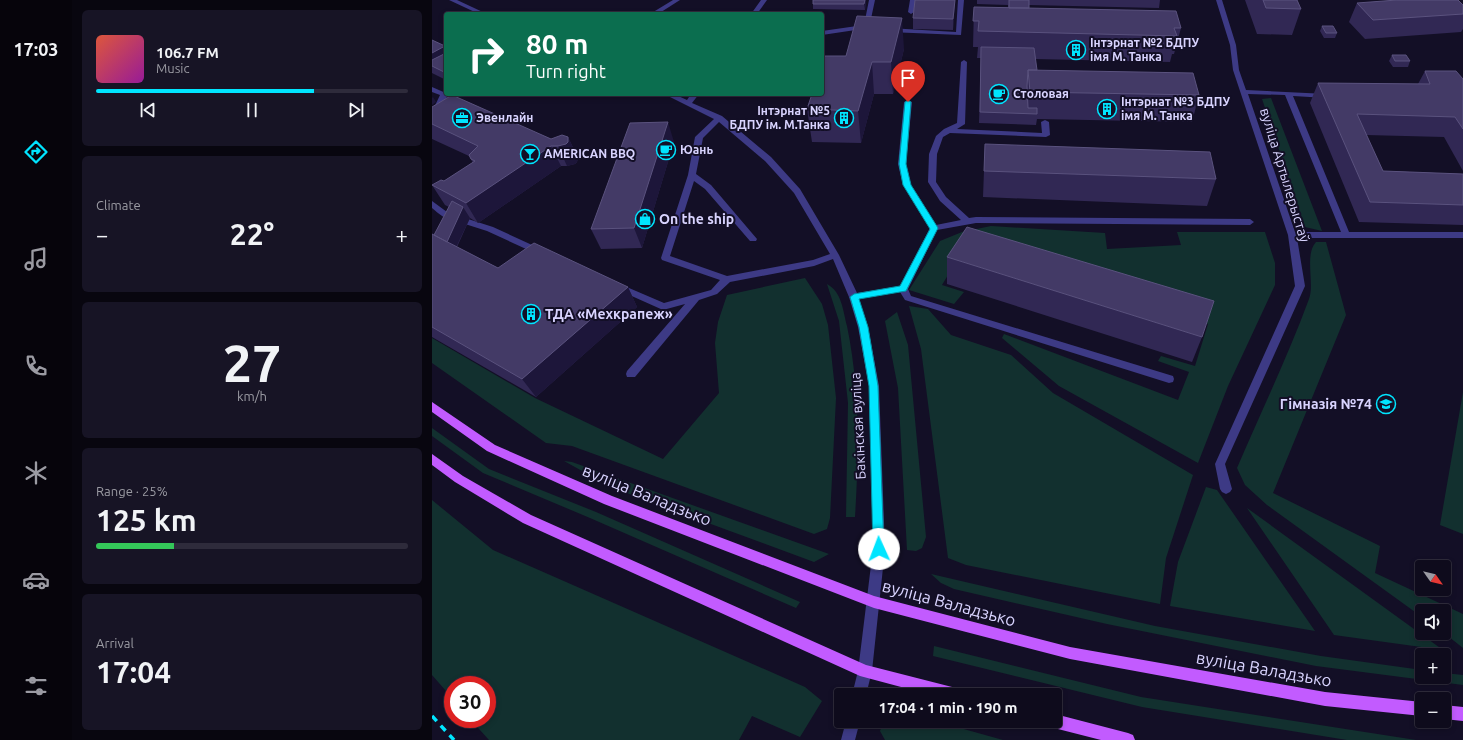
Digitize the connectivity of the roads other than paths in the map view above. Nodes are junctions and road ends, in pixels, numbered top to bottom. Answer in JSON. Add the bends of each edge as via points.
{"nodes":[{"id":1,"x":452,"y":0,"type":"edge"},
{"id":2,"x":677,"y":0,"type":"edge"},
{"id":3,"x":764,"y":0,"type":"edge"},
{"id":4,"x":872,"y":0,"type":"edge"},
{"id":5,"x":914,"y":0,"type":"edge"},
{"id":6,"x":961,"y":0,"type":"edge"},
{"id":7,"x":1219,"y":0,"type":"edge"},
{"id":8,"x":479,"y":12,"type":"edge"},
{"id":9,"x":656,"y":12,"type":"edge"},
{"id":10,"x":755,"y":12,"type":"edge"},
{"id":11,"x":911,"y":12,"type":"dead end"},
{"id":12,"x":874,"y":28,"type":"junction"},
{"id":13,"x":824,"y":32,"type":"edge"},
{"id":14,"x":964,"y":62,"type":"dead end"},
{"id":15,"x":432,"y":89,"type":"edge"},
{"id":16,"x":1244,"y":92,"type":"junction"},
{"id":17,"x":1288,"y":93,"type":"junction"},
{"id":18,"x":672,"y":96,"type":"edge"},
{"id":19,"x":693,"y":96,"type":"edge"},
{"id":20,"x":1331,"y":96,"type":"edge"},
{"id":21,"x":908,"y":102,"type":"dead end"},
{"id":22,"x":688,"y":103,"type":"junction"},
{"id":23,"x":432,"y":116,"type":"edge"},
{"id":24,"x":719,"y":118,"type":"junction"},
{"id":25,"x":1045,"y":122,"type":"dead end"},
{"id":26,"x":948,"y":132,"type":"junction"},
{"id":27,"x":692,"y":175,"type":"junction"},
{"id":28,"x":432,"y":204,"type":"edge"},
{"id":29,"x":455,"y":218,"type":"edge"},
{"id":30,"x":468,"y":222,"type":"edge"},
{"id":31,"x":968,"y":222,"type":"junction"},
{"id":32,"x":1250,"y":222,"type":"dead end"},
{"id":33,"x":934,"y":228,"type":"junction"},
{"id":34,"x":1346,"y":234,"type":"junction"},
{"id":35,"x":1292,"y":235,"type":"junction"},
{"id":36,"x":1463,"y":235,"type":"edge"},
{"id":37,"x":753,"y":239,"type":"dead end"},
{"id":38,"x":546,"y":254,"type":"edge"},
{"id":39,"x":836,"y":255,"type":"junction"},
{"id":40,"x":727,"y":279,"type":"junction"},
{"id":41,"x":609,"y":283,"type":"edge"},
{"id":42,"x":903,"y":289,"type":"junction"},
{"id":43,"x":696,"y":297,"type":"junction"},
{"id":44,"x":854,"y":297,"type":"junction"},
{"id":45,"x":631,"y":374,"type":"dead end"},
{"id":46,"x":1169,"y":379,"type":"dead end"},
{"id":47,"x":432,"y":406,"type":"edge"},
{"id":48,"x":432,"y":459,"type":"edge"},
{"id":49,"x":1226,"y":489,"type":"dead end"},
{"id":50,"x":874,"y":602,"type":"junction"},
{"id":51,"x":865,"y":671,"type":"junction"},
{"id":52,"x":861,"y":688,"type":"edge"},
{"id":53,"x":929,"y":688,"type":"edge"},
{"id":54,"x":1415,"y":708,"type":"edge"},
{"id":55,"x":1451,"y":713,"type":"edge"},
{"id":56,"x":1463,"y":714,"type":"edge"},
{"id":57,"x":1062,"y":723,"type":"edge"},
{"id":58,"x":851,"y":728,"type":"edge"},
{"id":59,"x":848,"y":740,"type":"edge"},
{"id":60,"x":1128,"y":740,"type":"edge"}],
"edges":[{"from":1,"to":8,"type":"street"},
{"from":2,"to":9,"type":"street"},
{"from":3,"to":10,"type":"street"},
{"from":4,"to":12,"type":"street"},
{"from":5,"to":11,"type":"street"},
{"from":6,"to":12,"type":"street","via":[[959,34]]},
{"from":7,"to":16,"type":"street","name":"вуліца Артылерыстаў"},
{"from":12,"to":13,"type":"street"},
{"from":14,"to":26,"type":"street","via":[[961,124]]},
{"from":15,"to":23,"type":"street","via":[[444,94],[437,112]]},
{"from":16,"to":17,"type":"street"},
{"from":16,"to":35,"type":"street","name":"вуліца Артылерыстаў"},
{"from":17,"to":20,"type":"street"},
{"from":17,"to":34,"type":"street"},
{"from":18,"to":22,"type":"street","name":"Бакінская вуліца"},
{"from":19,"to":22,"type":"street"},
{"from":21,"to":33,"type":"street","via":[[902,164],[907,185]]},
{"from":22,"to":24,"type":"street","name":"Бакінская вуліца"},
{"from":24,"to":27,"type":"street","via":[[699,137]]},
{"from":24,"to":39,"type":"street","name":"Бакінская вуліца","via":[[768,159],[797,191]]},
{"from":25,"to":26,"type":"street","via":[[1046,135]]},
{"from":26,"to":31,"type":"street","via":[[940,136],[933,154],[932,182],[943,199]]},
{"from":27,"to":37,"type":"street","via":[[708,187]]},
{"from":27,"to":40,"type":"street","via":[[666,258]]},
{"from":28,"to":29,"type":"street","via":[[444,214]]},
{"from":30,"to":38,"type":"street"},
{"from":31,"to":32,"type":"street"},
{"from":31,"to":33,"type":"street"},
{"from":33,"to":42,"type":"street"},
{"from":34,"to":35,"type":"street"},
{"from":34,"to":36,"type":"street"},
{"from":35,"to":49,"type":"street","name":"вуліца Артылерыстаў","via":[[1300,286],[1220,464]]},
{"from":39,"to":40,"type":"street","via":[[814,262]]},
{"from":39,"to":44,"type":"street","name":"Бакінская вуліца"},
{"from":40,"to":43,"type":"street","via":[[714,292]]},
{"from":41,"to":43,"type":"street","via":[[663,307]]},
{"from":42,"to":44,"type":"street"},
{"from":42,"to":46,"type":"street","via":[[908,298]]},
{"from":43,"to":45,"type":"street"},
{"from":44,"to":50,"type":"street","name":"Бакінская вуліца","via":[[863,327],[874,386],[879,549]]},
{"from":47,"to":50,"type":"main road","name":"вуліца Валадзько","via":[[491,448],[608,500]]},
{"from":48,"to":51,"type":"main road","via":[[526,520]]},
{"from":50,"to":51,"type":"street","name":"Бакінская вуліца"},
{"from":50,"to":54,"type":"main road","name":"вуліца Валадзько","via":[[1070,653],[1325,699]]},
{"from":51,"to":52,"type":"street","name":"Бакінская вуліца"},
{"from":51,"to":53,"type":"main road"},
{"from":55,"to":56,"type":"main road"},
{"from":57,"to":60,"type":"main road"},
{"from":58,"to":59,"type":"street"}]}
